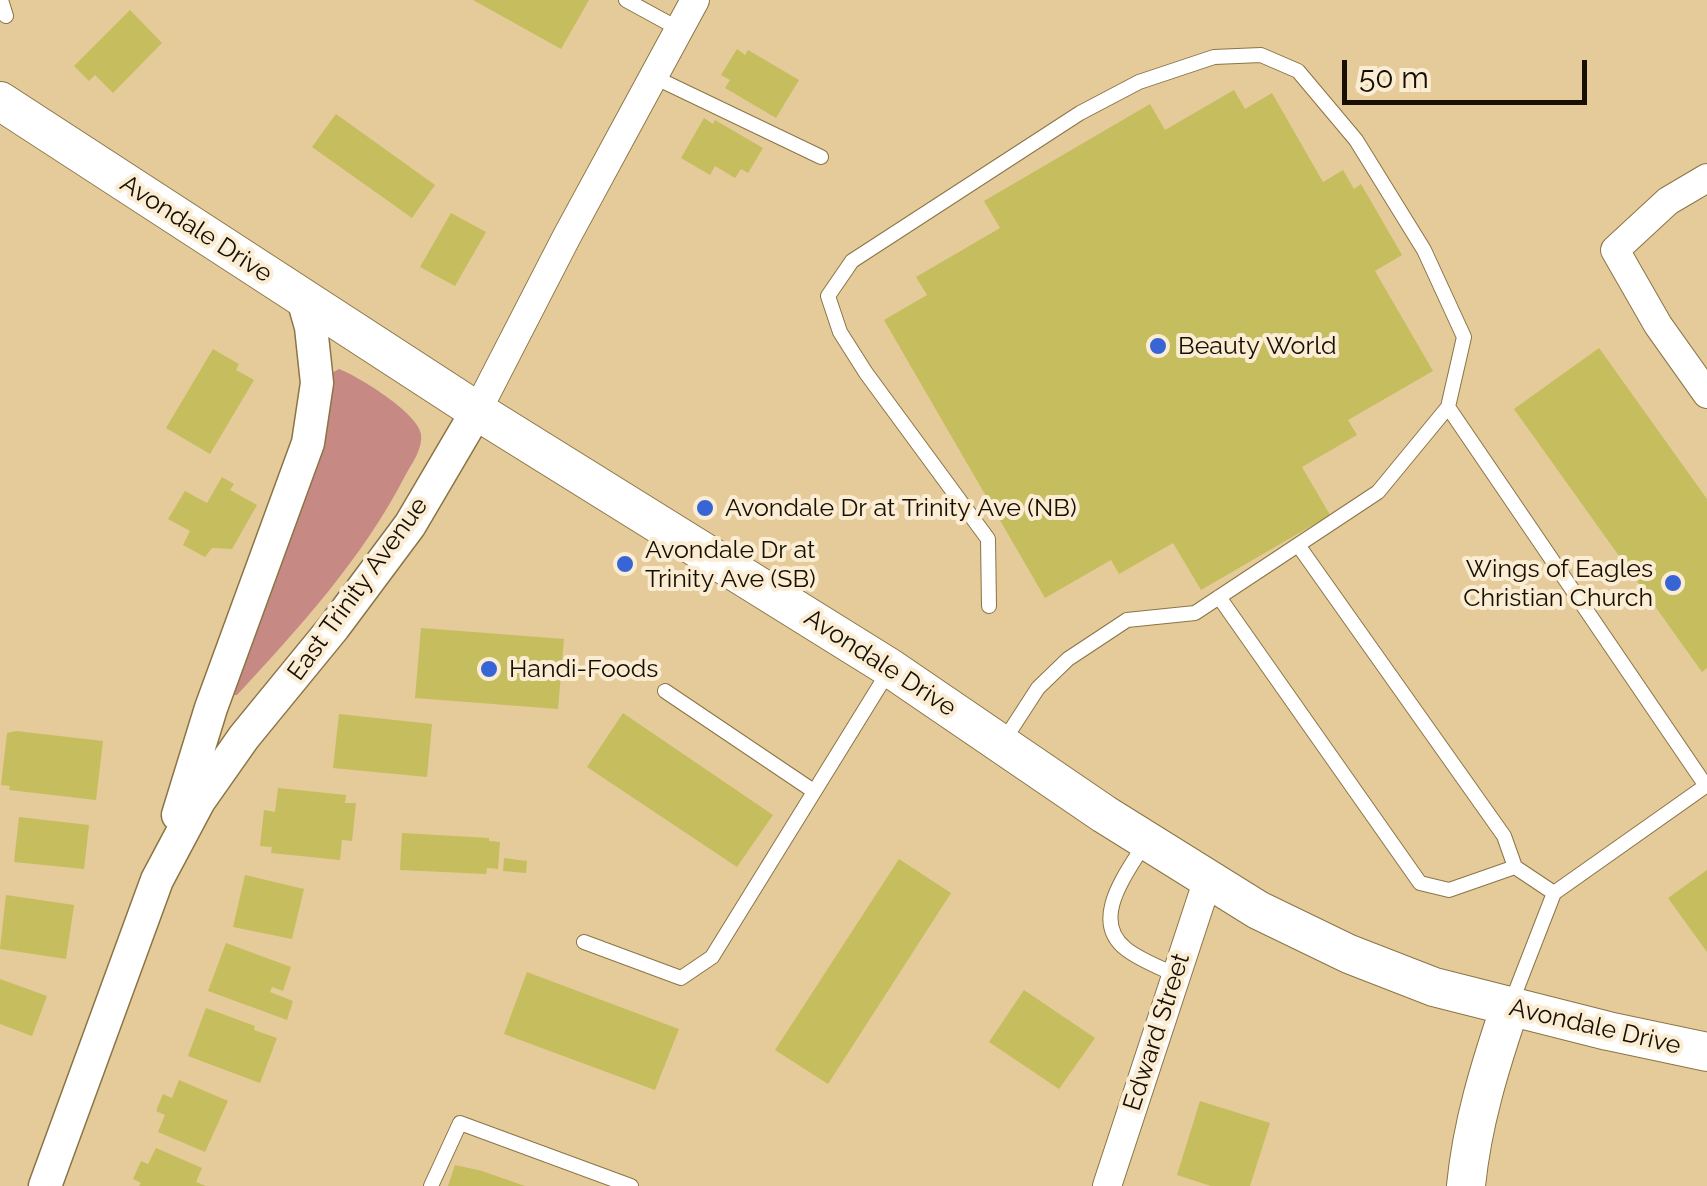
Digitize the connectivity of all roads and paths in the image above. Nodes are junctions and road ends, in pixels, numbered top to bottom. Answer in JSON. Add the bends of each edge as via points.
{"nodes":[{"id":1,"x":1,"y":0,"type":"edge"},
{"id":2,"x":626,"y":0,"type":"edge"},
{"id":3,"x":695,"y":0,"type":"edge"},
{"id":4,"x":6,"y":16,"type":"dead end"},
{"id":5,"x":679,"y":29,"type":"junction"},
{"id":6,"x":654,"y":77,"type":"junction"},
{"id":7,"x":0,"y":101,"type":"edge"},
{"id":8,"x":821,"y":156,"type":"dead end"},
{"id":9,"x":1707,"y":178,"type":"edge"},
{"id":10,"x":302,"y":299,"type":"junction"},
{"id":11,"x":1707,"y":394,"type":"edge"},
{"id":12,"x":1448,"y":407,"type":"junction"},
{"id":13,"x":478,"y":411,"type":"junction"},
{"id":14,"x":1298,"y":545,"type":"junction"},
{"id":15,"x":1219,"y":598,"type":"junction"},
{"id":16,"x":989,"y":606,"type":"dead end"},
{"id":17,"x":890,"y":668,"type":"junction"},
{"id":18,"x":665,"y":691,"type":"dead end"},
{"id":19,"x":1002,"y":744,"type":"junction"},
{"id":20,"x":1706,"y":785,"type":"edge"},
{"id":21,"x":812,"y":790,"type":"junction"},
{"id":22,"x":1146,"y":842,"type":"junction"},
{"id":23,"x":1516,"y":867,"type":"junction"},
{"id":24,"x":1208,"y":879,"type":"junction"},
{"id":25,"x":157,"y":880,"type":"junction"},
{"id":26,"x":1554,"y":893,"type":"junction"},
{"id":27,"x":584,"y":942,"type":"dead end"},
{"id":28,"x":1176,"y":976,"type":"junction"},
{"id":29,"x":1510,"y":1007,"type":"junction"},
{"id":30,"x":1707,"y":1052,"type":"edge"},
{"id":31,"x":45,"y":1186,"type":"edge"},
{"id":32,"x":431,"y":1186,"type":"edge"},
{"id":33,"x":630,"y":1186,"type":"edge"},
{"id":34,"x":1106,"y":1186,"type":"edge"},
{"id":35,"x":1466,"y":1186,"type":"edge"}],
"edges":[{"from":1,"to":4,"type":"lane"},
{"from":2,"to":5,"type":"lane"},
{"from":3,"to":5,"type":"street","name":"East Trinity Avenue"},
{"from":5,"to":6,"type":"street","name":"East Trinity Avenue"},
{"from":6,"to":8,"type":"lane"},
{"from":6,"to":13,"type":"street","name":"East Trinity Avenue"},
{"from":7,"to":10,"type":"main road","name":"Avondale Drive"},
{"from":9,"to":11,"type":"street","via":[[1668,202],[1615,250]]},
{"from":10,"to":13,"type":"main road","name":"Avondale Drive"},
{"from":10,"to":25,"type":"street","via":[[316,370],[308,443],[211,708]]},
{"from":12,"to":14,"type":"lane","via":[[1378,492]]},
{"from":12,"to":16,"type":"lane","via":[[1464,337],[1424,250],[1366,155],[1298,70],[1261,55],[1214,57],[1138,82],[1080,112],[852,261],[828,296],[840,332],[988,538]]},
{"from":12,"to":20,"type":"lane"},
{"from":13,"to":17,"type":"main road","name":"Avondale Drive"},
{"from":13,"to":25,"type":"street","name":"East Trinity Avenue","via":[[410,525],[232,753]]},
{"from":14,"to":15,"type":"lane"},
{"from":14,"to":23,"type":"lane","via":[[1504,836]]},
{"from":15,"to":19,"type":"lane","via":[[1195,613],[1127,620],[1068,659],[1038,688]]},
{"from":15,"to":23,"type":"lane","via":[[1420,883],[1449,890]]},
{"from":17,"to":19,"type":"main road","name":"Avondale Drive"},
{"from":17,"to":21,"type":"lane"},
{"from":18,"to":21,"type":"lane"},
{"from":19,"to":22,"type":"main road","name":"Avondale Drive"},
{"from":20,"to":26,"type":"lane"},
{"from":21,"to":27,"type":"lane","via":[[712,957],[682,978]]},
{"from":22,"to":24,"type":"main road","name":"Avondale Drive"},
{"from":22,"to":28,"type":"lane","via":[[1111,900],[1111,928],[1121,946]]},
{"from":23,"to":26,"type":"lane"},
{"from":24,"to":28,"type":"street","name":"Edward Street"},
{"from":24,"to":29,"type":"main road","name":"Avondale Drive","via":[[1349,954]]},
{"from":25,"to":31,"type":"street","name":"East Trinity Avenue"},
{"from":26,"to":29,"type":"lane"},
{"from":28,"to":34,"type":"street","name":"Edward Street"},
{"from":29,"to":30,"type":"main road","name":"Avondale Drive"},
{"from":29,"to":35,"type":"main road","via":[[1485,1082]]},
{"from":32,"to":33,"type":"lane","via":[[460,1123]]}]}
